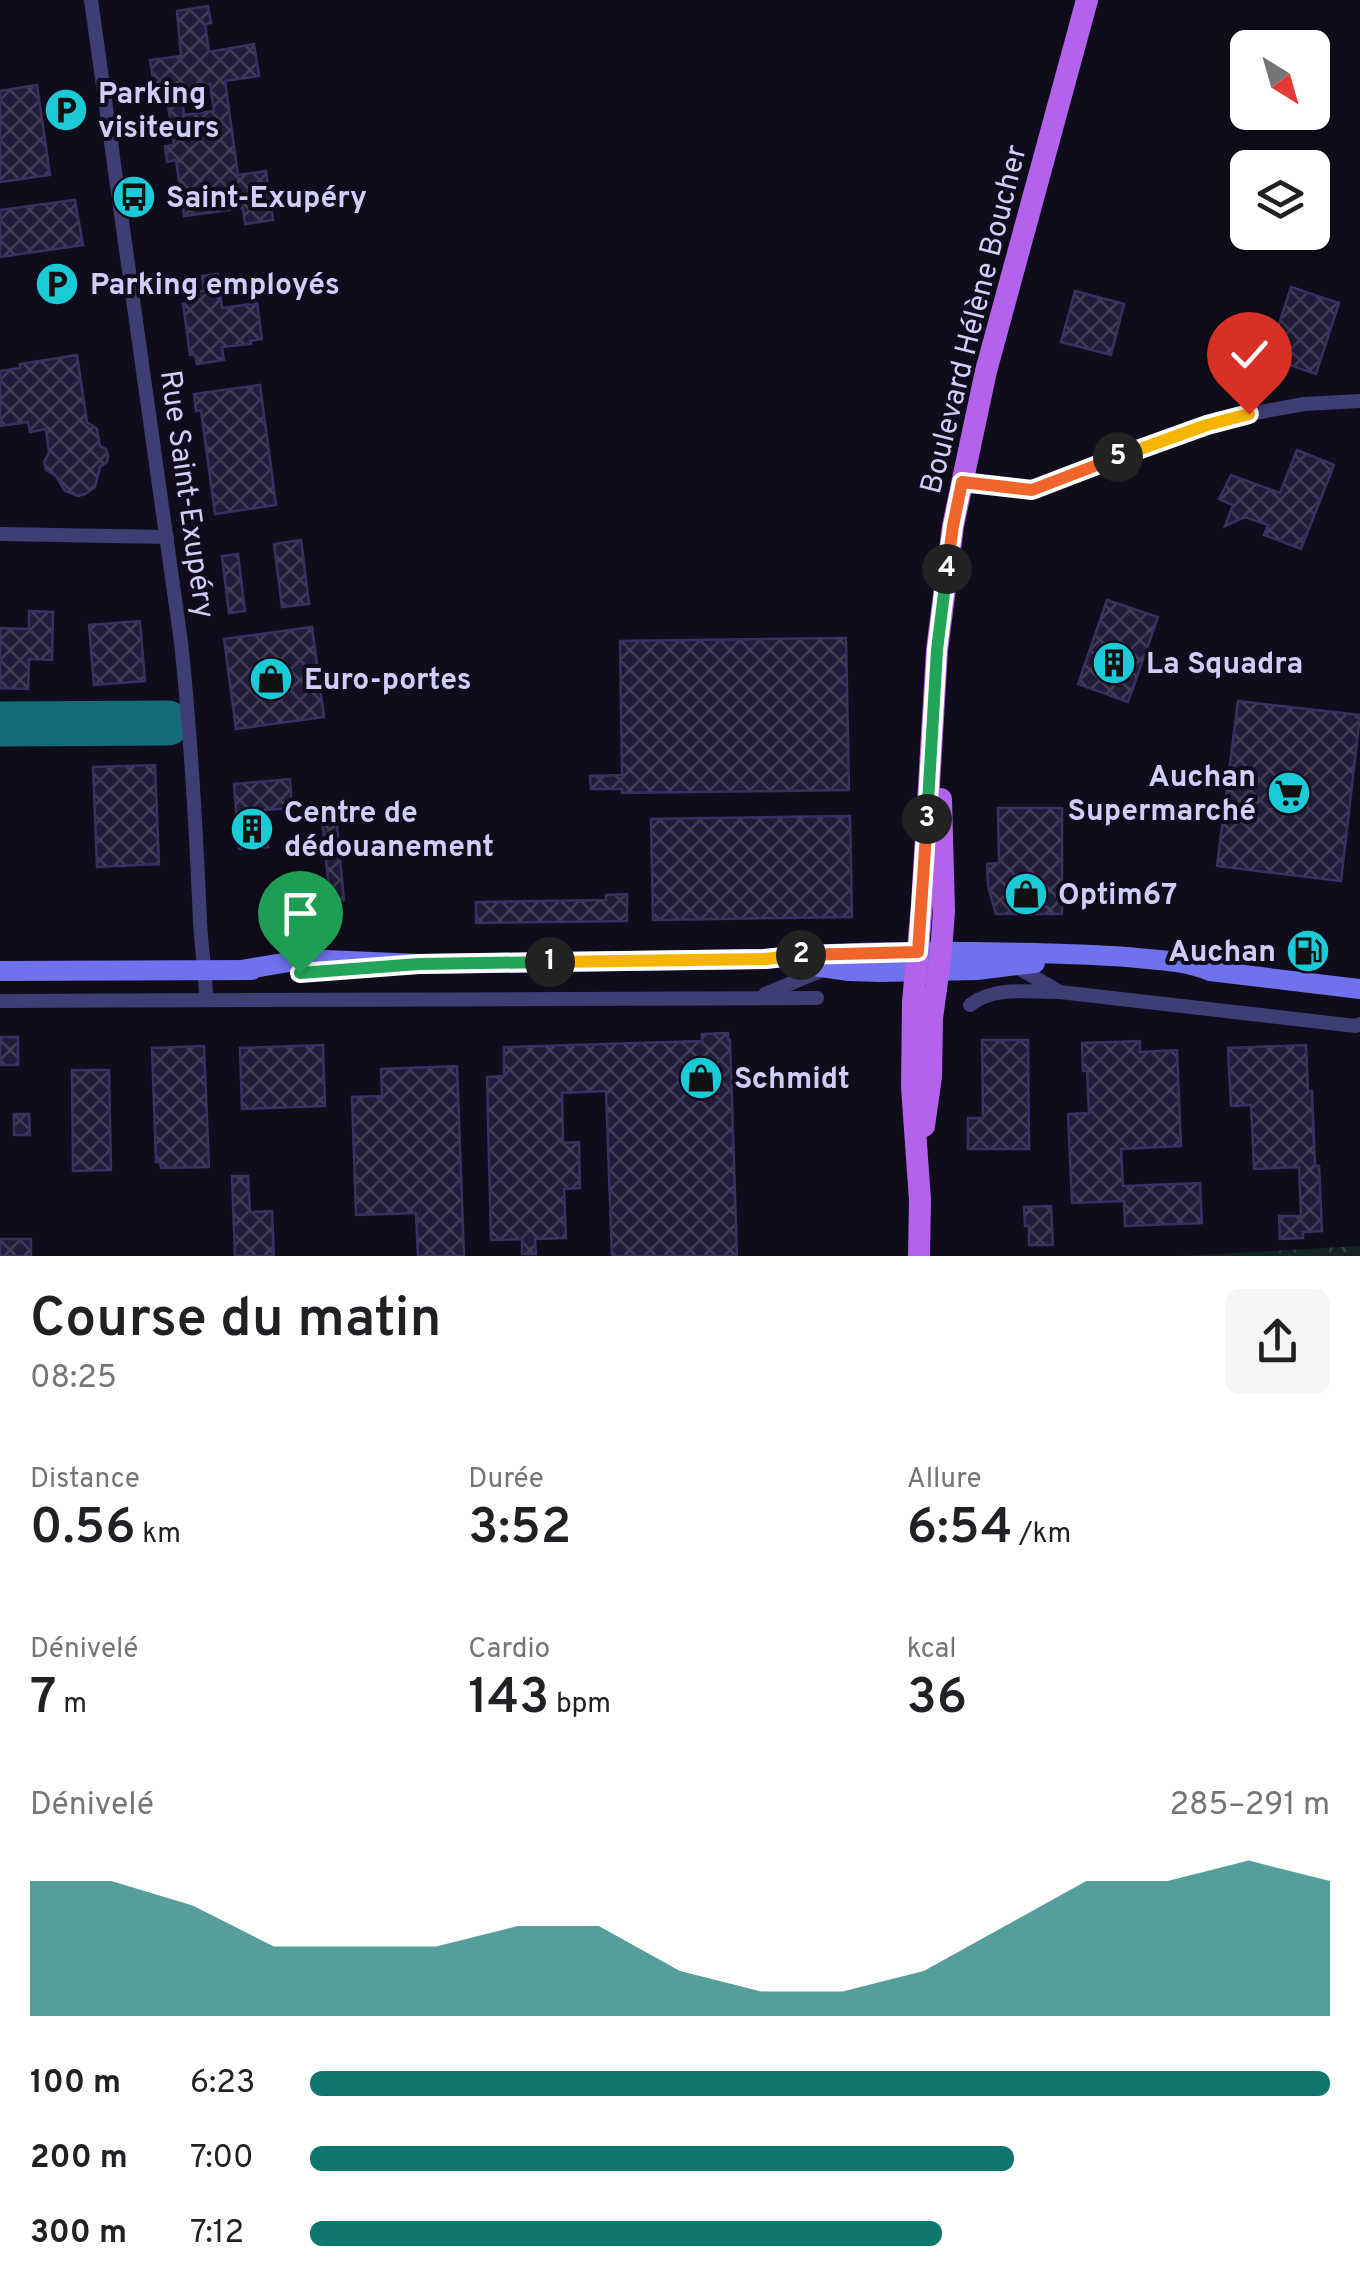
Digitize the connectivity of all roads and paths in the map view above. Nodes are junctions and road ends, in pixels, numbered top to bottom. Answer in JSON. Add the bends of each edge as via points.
{"nodes":[{"id":1,"x":91,"y":0,"type":"edge"},
{"id":2,"x":1087,"y":0,"type":"edge"},
{"id":3,"x":1360,"y":401,"type":"edge"},
{"id":4,"x":962,"y":482,"type":"junction"},
{"id":5,"x":0,"y":534,"type":"edge"},
{"id":6,"x":166,"y":537,"type":"junction"},
{"id":7,"x":765,"y":959,"type":"junction"},
{"id":8,"x":929,"y":961,"type":"junction"},
{"id":9,"x":1014,"y":965,"type":"junction"},
{"id":10,"x":828,"y":968,"type":"junction"},
{"id":11,"x":0,"y":970,"type":"edge"},
{"id":12,"x":206,"y":970,"type":"junction"},
{"id":13,"x":1210,"y":971,"type":"junction"},
{"id":14,"x":1360,"y":989,"type":"edge"},
{"id":15,"x":1060,"y":992,"type":"junction"},
{"id":16,"x":760,"y":997,"type":"junction"},
{"id":17,"x":818,"y":998,"type":"dead end"},
{"id":18,"x":206,"y":999,"type":"junction"},
{"id":19,"x":0,"y":1000,"type":"edge"},
{"id":20,"x":970,"y":1005,"type":"dead end"},
{"id":21,"x":1360,"y":1024,"type":"edge"},
{"id":22,"x":919,"y":1256,"type":"edge"}],
"edges":[{"from":1,"to":6,"type":"street","name":"Rue Saint-Exupéry"},
{"from":2,"to":4,"type":"main road","name":"Boulevard Hélène Boucher"},
{"from":3,"to":4,"type":"street","via":[[1304,404],[1207,425],[1032,490]]},
{"from":4,"to":8,"type":"main road","name":"Boulevard Hélène Boucher","via":[[932,716]]},
{"from":5,"to":6,"type":"street"},
{"from":6,"to":12,"type":"street","name":"Rue Saint-Exupéry","via":[[191,737]]},
{"from":7,"to":8,"type":"street"},
{"from":7,"to":10,"type":"street"},
{"from":7,"to":12,"type":"street","via":[[344,960]]},
{"from":8,"to":9,"type":"street","via":[[977,970]]},
{"from":8,"to":10,"type":"street","via":[[848,972]]},
{"from":8,"to":13,"type":"street","via":[[1096,954]]},
{"from":8,"to":22,"type":"main road","name":"Boulevard Hélène Boucher","via":[[934,1002],[918,1180]]},
{"from":9,"to":13,"type":"street","via":[[1069,961]]},
{"from":9,"to":15,"type":"street"},
{"from":10,"to":16,"type":"street"},
{"from":11,"to":12,"type":"street"},
{"from":12,"to":18,"type":"street","name":"Rue Saint-Exupéry"},
{"from":13,"to":14,"type":"street"},
{"from":15,"to":20,"type":"street","via":[[994,992]]},
{"from":15,"to":21,"type":"street"},
{"from":16,"to":17,"type":"street"},
{"from":16,"to":18,"type":"street"},
{"from":18,"to":19,"type":"street"}]}
